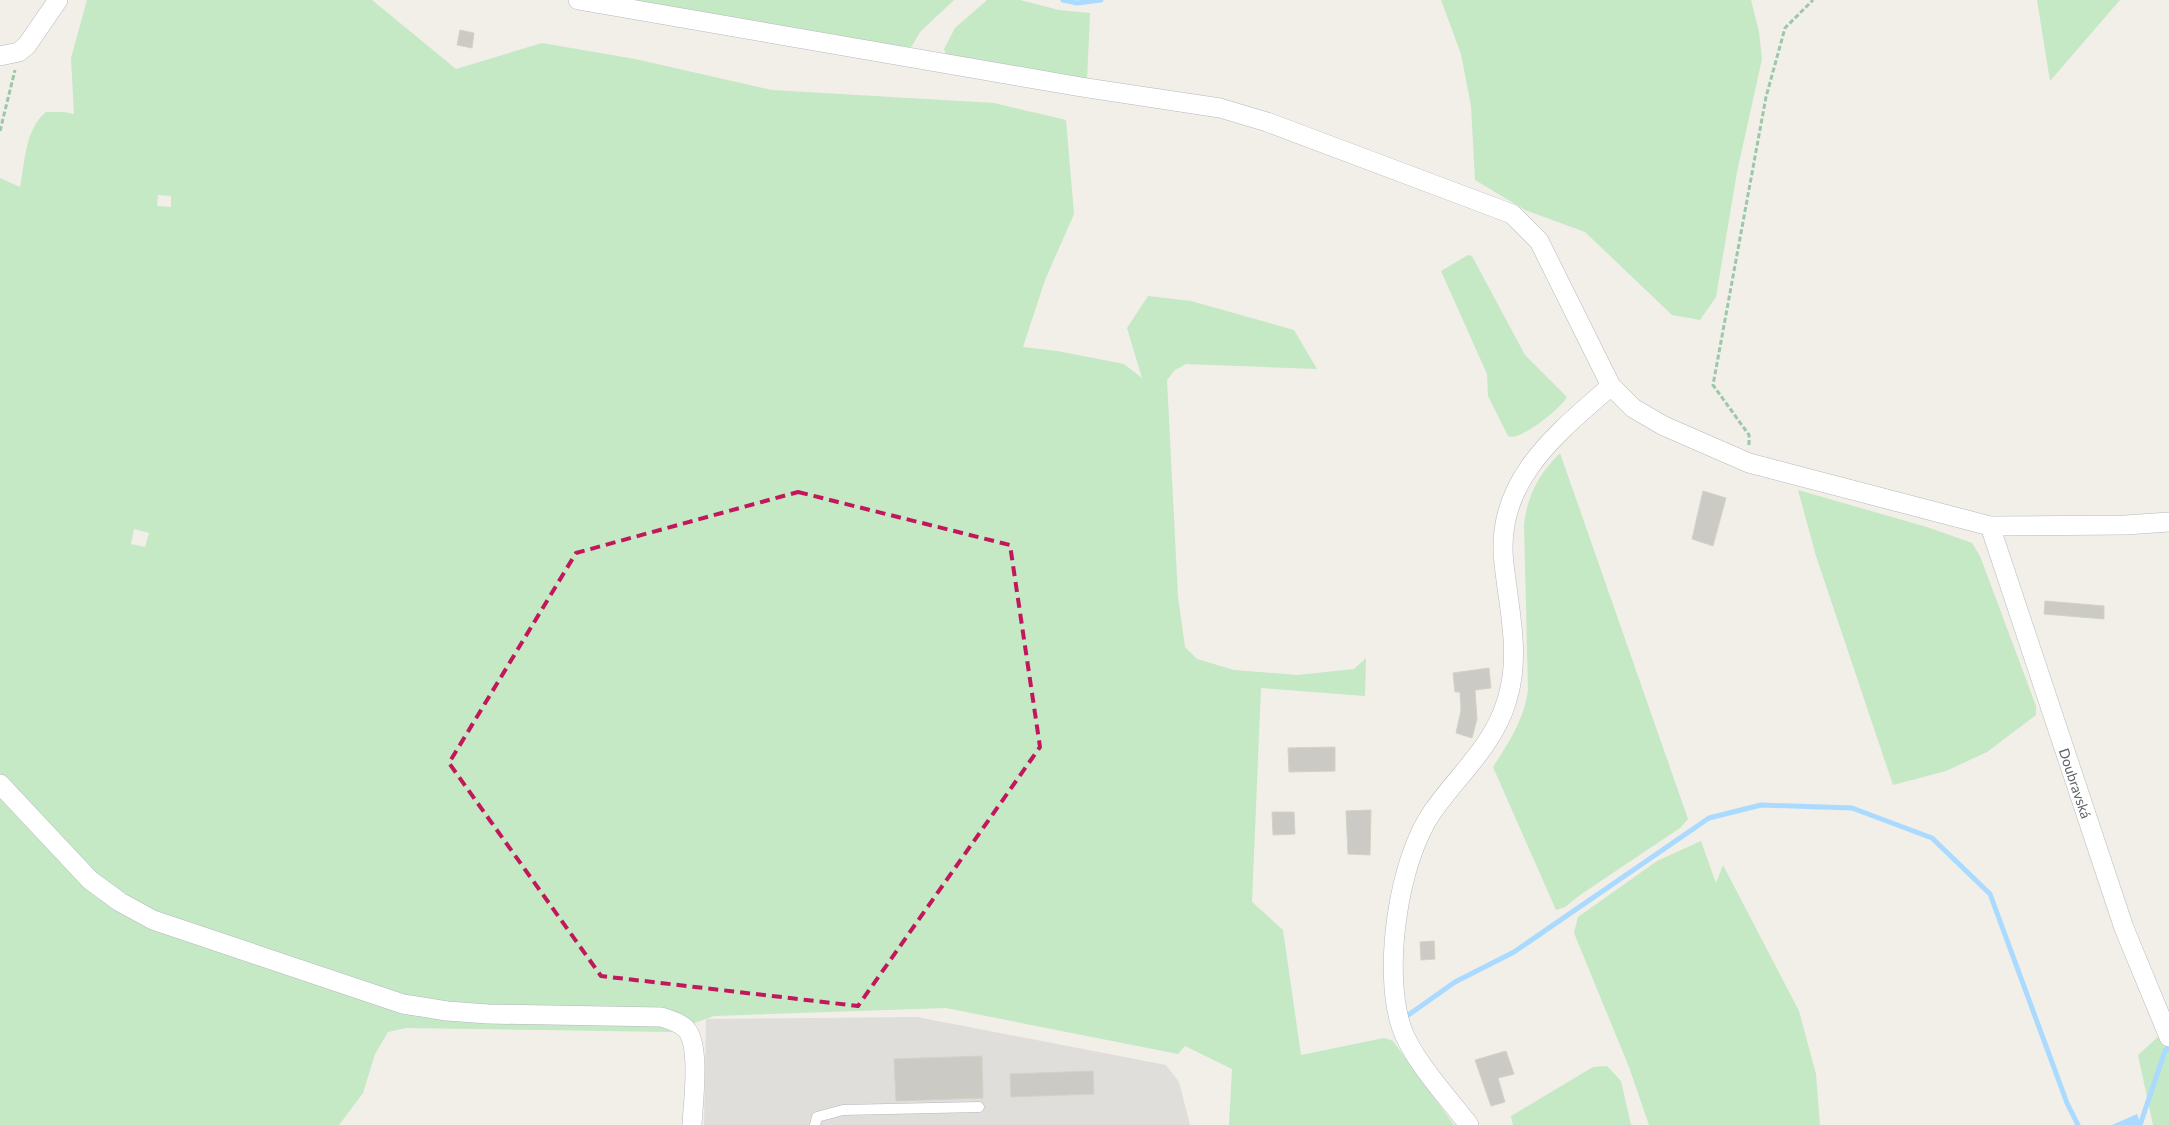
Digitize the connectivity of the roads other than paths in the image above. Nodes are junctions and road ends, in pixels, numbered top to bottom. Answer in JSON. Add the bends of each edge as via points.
{"nodes":[{"id":1,"x":58,"y":0,"type":"edge"},
{"id":2,"x":578,"y":0,"type":"edge"},
{"id":3,"x":0,"y":56,"type":"edge"},
{"id":4,"x":1611,"y":386,"type":"junction"},
{"id":5,"x":2169,"y":522,"type":"edge"},
{"id":6,"x":1990,"y":526,"type":"junction"},
{"id":7,"x":0,"y":784,"type":"edge"},
{"id":8,"x":2169,"y":1037,"type":"edge"},
{"id":9,"x":979,"y":1107,"type":"dead end"},
{"id":10,"x":692,"y":1125,"type":"edge"},
{"id":11,"x":815,"y":1125,"type":"edge"},
{"id":12,"x":1469,"y":1125,"type":"edge"}],
"edges":[{"from":1,"to":3,"type":"street","via":[[19,52]]},
{"from":2,"to":4,"type":"street","via":[[1220,108],[1364,157],[1512,214],[1538,240]]},
{"from":4,"to":6,"type":"street","via":[[1633,408],[1664,426],[1749,463]]},
{"from":4,"to":12,"type":"street","via":[[1542,450],[1522,476],[1507,509],[1503,562],[1514,650],[1513,676],[1506,702],[1484,747],[1432,812],[1412,846],[1398,912],[1394,958],[1395,1005],[1402,1031]]},
{"from":5,"to":6,"type":"street"},
{"from":6,"to":8,"type":"street","name":"Doubravská","via":[[2124,928]]},
{"from":7,"to":10,"type":"street","via":[[90,880],[153,920],[403,1004],[447,1011],[661,1017],[678,1023],[687,1030],[694,1049]]},
{"from":9,"to":11,"type":"lane","via":[[843,1110],[817,1117]]}]}
